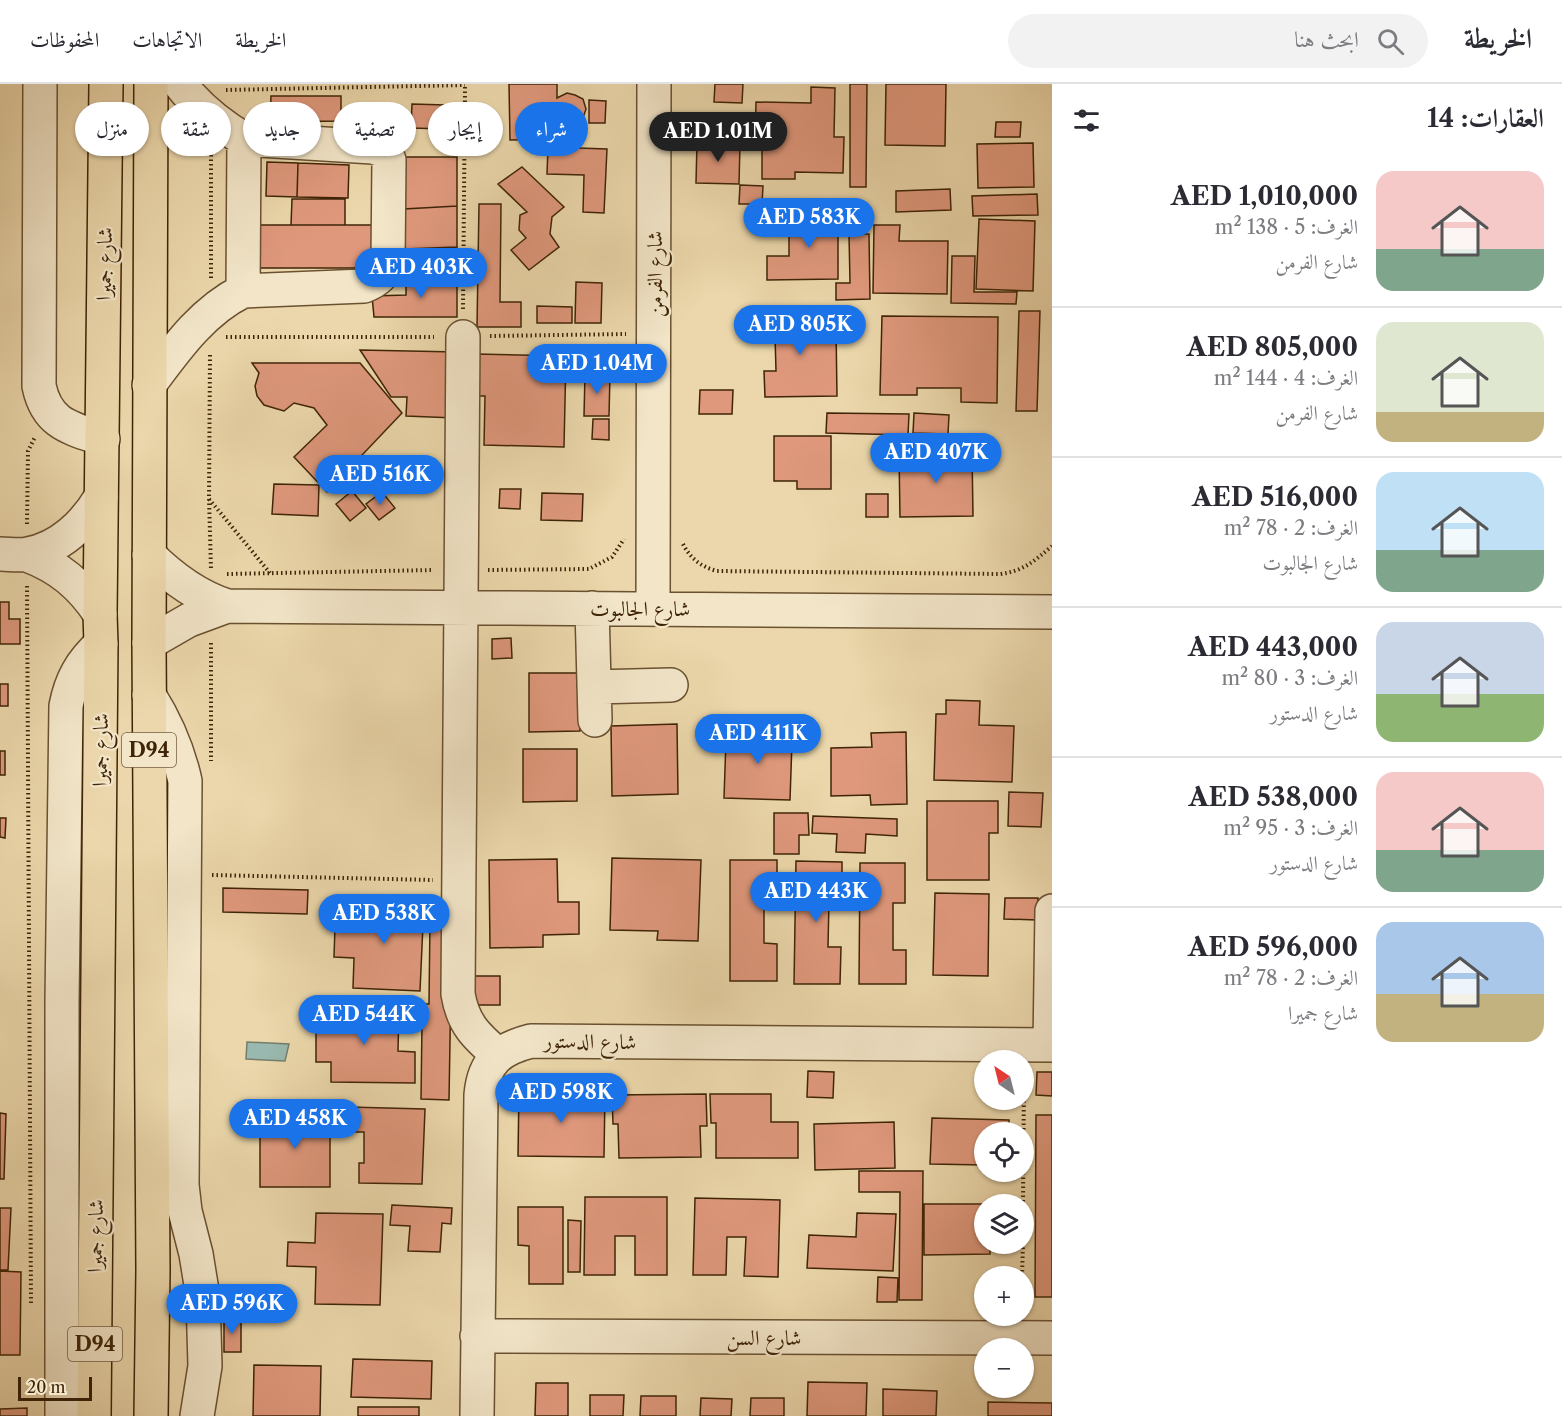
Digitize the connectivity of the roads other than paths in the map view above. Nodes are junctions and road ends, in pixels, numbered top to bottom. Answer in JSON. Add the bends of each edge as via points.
{"nodes":[{"id":1,"x":40,"y":84,"type":"edge"},
{"id":2,"x":106,"y":84,"type":"edge"},
{"id":3,"x":151,"y":84,"type":"edge"},
{"id":4,"x":180,"y":84,"type":"edge"},
{"id":5,"x":654,"y":84,"type":"edge"},
{"id":6,"x":243,"y":138,"type":"edge"},
{"id":7,"x":321,"y":144,"type":"edge"},
{"id":8,"x":244,"y":156,"type":"edge"},
{"id":9,"x":243,"y":291,"type":"junction"},
{"id":10,"x":463,"y":336,"type":"road end"},
{"id":11,"x":149,"y":385,"type":"junction"},
{"id":12,"x":103,"y":439,"type":"junction"},
{"id":13,"x":101,"y":497,"type":"junction"},
{"id":14,"x":14,"y":554,"type":"edge"},
{"id":15,"x":149,"y":555,"type":"junction"},
{"id":16,"x":216,"y":606,"type":"junction"},
{"id":17,"x":461,"y":608,"type":"junction"},
{"id":18,"x":592,"y":608,"type":"junction"},
{"id":19,"x":653,"y":608,"type":"junction"},
{"id":20,"x":1052,"y":612,"type":"edge"},
{"id":21,"x":100,"y":629,"type":"junction"},
{"id":22,"x":149,"y":643,"type":"junction"},
{"id":23,"x":671,"y":685,"type":"dead end"},
{"id":24,"x":594,"y":687,"type":"junction"},
{"id":25,"x":149,"y":695,"type":"junction"},
{"id":26,"x":595,"y":720,"type":"dead end"},
{"id":27,"x":1052,"y":911,"type":"edge"},
{"id":28,"x":1042,"y":1045,"type":"edge"},
{"id":29,"x":498,"y":1055,"type":"junction"},
{"id":30,"x":477,"y":1336,"type":"junction"},
{"id":31,"x":1052,"y":1338,"type":"edge"},
{"id":32,"x":62,"y":1416,"type":"edge"},
{"id":33,"x":94,"y":1416,"type":"edge"},
{"id":34,"x":151,"y":1416,"type":"edge"},
{"id":35,"x":197,"y":1416,"type":"edge"},
{"id":36,"x":477,"y":1416,"type":"edge"}],
"edges":[{"from":1,"to":12,"type":"street","via":[[39,387],[42,400],[57,420]]},
{"from":2,"to":12,"type":"main road","name":"شارع جميرا","number":"D94"},
{"from":3,"to":11,"type":"main road","number":"D94"},
{"from":4,"to":6,"type":"street","via":[[226,129]]},
{"from":5,"to":19,"type":"street","name":"شارع الفرمن"},
{"from":7,"to":9,"type":"street","via":[[385,151],[389,160],[386,268],[377,280],[364,286]]},
{"from":8,"to":9,"type":"street"},
{"from":9,"to":11,"type":"street","via":[[188,333]]},
{"from":10,"to":17,"type":"street"},
{"from":11,"to":15,"type":"main road","number":"D94"},
{"from":12,"to":13,"type":"main road","name":"شارع جميرا","number":"D94"},
{"from":13,"to":14,"type":"street","via":[[70,534],[42,550]]},
{"from":13,"to":21,"type":"main road","name":"شارع جميرا","number":"D94"},
{"from":14,"to":21,"type":"street","via":[[56,568],[81,588]]},
{"from":15,"to":16,"type":"street","name":"شارع الجالبوت","via":[[188,589]]},
{"from":15,"to":22,"type":"main road","number":"D94"},
{"from":16,"to":17,"type":"street","name":"شارع الجالبوت"},
{"from":16,"to":22,"type":"street","name":"شارع الجالبوت"},
{"from":17,"to":18,"type":"street","name":"شارع الجالبوت"},
{"from":17,"to":29,"type":"street","via":[[458,994],[461,1011],[475,1035]]},
{"from":18,"to":19,"type":"street","name":"شارع الجالبوت"},
{"from":18,"to":24,"type":"street"},
{"from":19,"to":20,"type":"street","name":"شارع الجالبوت"},
{"from":21,"to":32,"type":"street","via":[[69,688],[66,706]]},
{"from":21,"to":33,"type":"main road","name":"شارع جميرا","number":"D94"},
{"from":22,"to":25,"type":"main road","number":"D94"},
{"from":23,"to":24,"type":"street"},
{"from":24,"to":26,"type":"street"},
{"from":25,"to":34,"type":"main road","number":"D94"},
{"from":25,"to":35,"type":"street","via":[[169,729],[185,781],[182,1185],[203,1297],[206,1366]]},
{"from":27,"to":28,"type":"street"},
{"from":28,"to":29,"type":"street","name":"شارع الدستور","via":[[531,1041],[510,1046]]},
{"from":29,"to":30,"type":"street","via":[[482,1081]]},
{"from":30,"to":31,"type":"street","name":"شارع السن"},
{"from":30,"to":36,"type":"street"}]}
